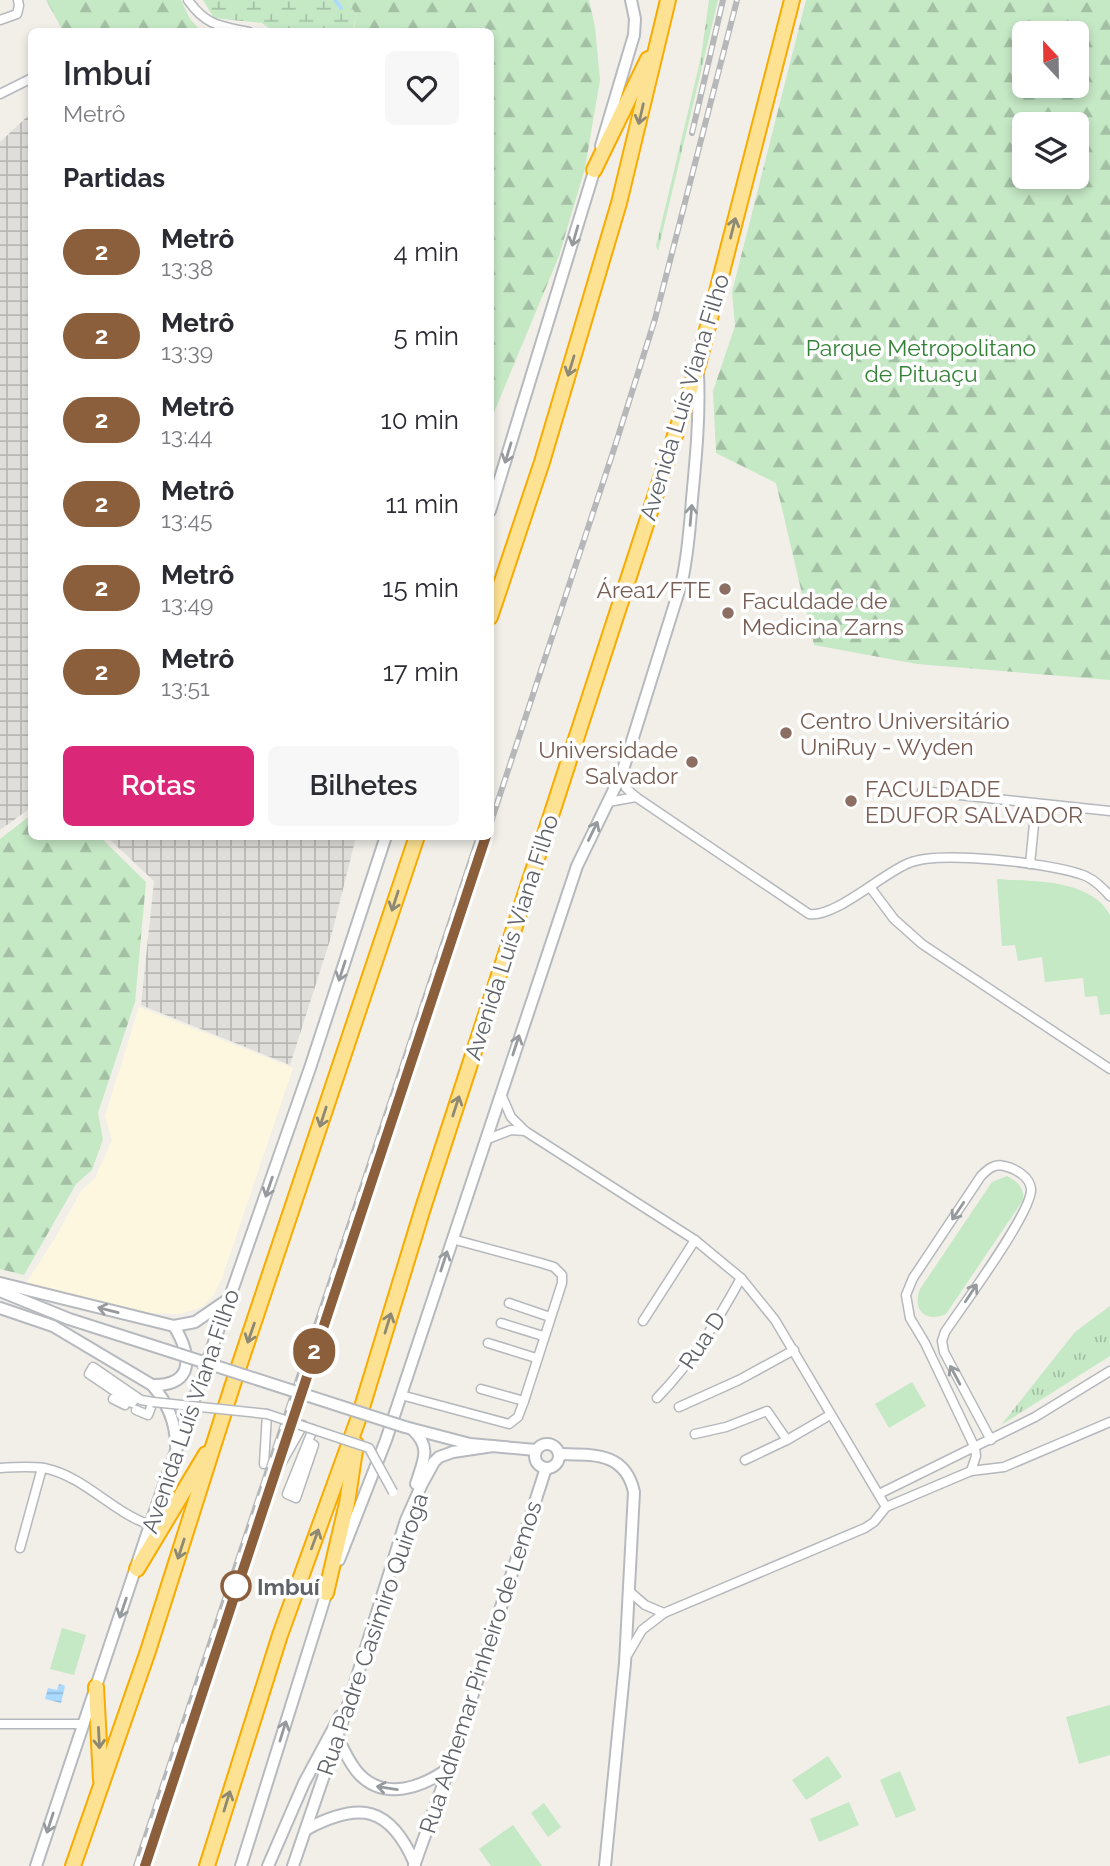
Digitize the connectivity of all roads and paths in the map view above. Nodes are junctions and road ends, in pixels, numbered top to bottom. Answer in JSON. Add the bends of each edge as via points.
{"nodes":[{"id":1,"x":18,"y":0,"type":"edge"},
{"id":2,"x":188,"y":0,"type":"edge"},
{"id":3,"x":631,"y":0,"type":"edge"},
{"id":4,"x":668,"y":0,"type":"edge"},
{"id":5,"x":792,"y":0,"type":"edge"},
{"id":6,"x":0,"y":20,"type":"edge"},
{"id":7,"x":226,"y":28,"type":"edge"},
{"id":8,"x":661,"y":29,"type":"junction"},
{"id":9,"x":28,"y":80,"type":"edge"},
{"id":10,"x":0,"y":94,"type":"edge"},
{"id":11,"x":594,"y":170,"type":"junction"},
{"id":12,"x":698,"y":365,"type":"junction"},
{"id":13,"x":494,"y":498,"type":"edge"},
{"id":14,"x":494,"y":605,"type":"edge"},
{"id":15,"x":622,"y":773,"type":"junction"},
{"id":16,"x":922,"y":792,"type":"dead end"},
{"id":17,"x":636,"y":797,"type":"junction"},
{"id":18,"x":608,"y":802,"type":"junction"},
{"id":19,"x":1036,"y":804,"type":"junction"},
{"id":20,"x":1110,"y":811,"type":"edge"},
{"id":21,"x":385,"y":840,"type":"edge"},
{"id":22,"x":416,"y":840,"type":"edge"},
{"id":23,"x":1030,"y":864,"type":"junction"},
{"id":24,"x":870,"y":887,"type":"junction"},
{"id":25,"x":1110,"y":896,"type":"edge"},
{"id":26,"x":1110,"y":1069,"type":"edge"},
{"id":27,"x":501,"y":1094,"type":"junction"},
{"id":28,"x":525,"y":1131,"type":"junction"},
{"id":29,"x":485,"y":1140,"type":"junction"},
{"id":30,"x":452,"y":1238,"type":"junction"},
{"id":31,"x":695,"y":1240,"type":"junction"},
{"id":32,"x":741,"y":1278,"type":"junction"},
{"id":33,"x":0,"y":1283,"type":"edge"},
{"id":34,"x":0,"y":1291,"type":"edge"},
{"id":35,"x":230,"y":1298,"type":"junction"},
{"id":36,"x":509,"y":1303,"type":"dead end"},
{"id":37,"x":0,"y":1308,"type":"edge"},
{"id":38,"x":550,"y":1317,"type":"junction"},
{"id":39,"x":643,"y":1321,"type":"dead end"},
{"id":40,"x":501,"y":1323,"type":"dead end"},
{"id":41,"x":174,"y":1326,"type":"junction"},
{"id":42,"x":543,"y":1336,"type":"junction"},
{"id":43,"x":488,"y":1343,"type":"dead end"},
{"id":44,"x":794,"y":1350,"type":"junction"},
{"id":45,"x":536,"y":1358,"type":"junction"},
{"id":46,"x":1110,"y":1371,"type":"edge"},
{"id":47,"x":105,"y":1382,"type":"dead end"},
{"id":48,"x":152,"y":1385,"type":"junction"},
{"id":49,"x":481,"y":1389,"type":"dead end"},
{"id":50,"x":401,"y":1395,"type":"junction"},
{"id":51,"x":967,"y":1397,"type":"junction"},
{"id":52,"x":657,"y":1398,"type":"dead end"},
{"id":53,"x":113,"y":1399,"type":"dead end"},
{"id":54,"x":524,"y":1401,"type":"junction"},
{"id":55,"x":153,"y":1402,"type":"junction"},
{"id":56,"x":954,"y":1403,"type":"junction"},
{"id":57,"x":125,"y":1405,"type":"dead end"},
{"id":58,"x":679,"y":1407,"type":"dead end"},
{"id":59,"x":136,"y":1410,"type":"dead end"},
{"id":60,"x":267,"y":1414,"type":"junction"},
{"id":61,"x":830,"y":1415,"type":"junction"},
{"id":62,"x":359,"y":1417,"type":"junction"},
{"id":63,"x":1110,"y":1422,"type":"edge"},
{"id":64,"x":303,"y":1425,"type":"junction"},
{"id":65,"x":313,"y":1429,"type":"junction"},
{"id":66,"x":409,"y":1429,"type":"junction"},
{"id":67,"x":695,"y":1434,"type":"dead end"},
{"id":68,"x":216,"y":1438,"type":"junction"},
{"id":69,"x":787,"y":1440,"type":"junction"},
{"id":70,"x":991,"y":1440,"type":"junction"},
{"id":71,"x":312,"y":1446,"type":"dead end"},
{"id":72,"x":493,"y":1446,"type":"junction"},
{"id":73,"x":975,"y":1448,"type":"junction"},
{"id":74,"x":176,"y":1451,"type":"junction"},
{"id":75,"x":535,"y":1454,"type":"junction"},
{"id":76,"x":558,"y":1457,"type":"junction"},
{"id":77,"x":745,"y":1460,"type":"dead end"},
{"id":78,"x":264,"y":1464,"type":"dead end"},
{"id":79,"x":0,"y":1468,"type":"edge"},
{"id":80,"x":42,"y":1468,"type":"junction"},
{"id":81,"x":546,"y":1468,"type":"junction"},
{"id":82,"x":278,"y":1469,"type":"dead end"},
{"id":83,"x":971,"y":1471,"type":"junction"},
{"id":84,"x":393,"y":1492,"type":"dead end"},
{"id":85,"x":879,"y":1494,"type":"junction"},
{"id":86,"x":887,"y":1507,"type":"junction"},
{"id":87,"x":406,"y":1520,"type":"junction"},
{"id":88,"x":150,"y":1525,"type":"junction"},
{"id":89,"x":20,"y":1548,"type":"dead end"},
{"id":90,"x":137,"y":1569,"type":"junction"},
{"id":91,"x":629,"y":1591,"type":"junction"},
{"id":92,"x":326,"y":1593,"type":"junction"},
{"id":93,"x":664,"y":1613,"type":"junction"},
{"id":94,"x":625,"y":1663,"type":"junction"},
{"id":95,"x":96,"y":1687,"type":"junction"},
{"id":96,"x":348,"y":1705,"type":"junction"},
{"id":97,"x":0,"y":1724,"type":"edge"},
{"id":98,"x":83,"y":1724,"type":"junction"},
{"id":99,"x":337,"y":1737,"type":"junction"},
{"id":100,"x":449,"y":1768,"type":"junction"},
{"id":101,"x":101,"y":1789,"type":"junction"},
{"id":102,"x":307,"y":1829,"type":"junction"},
{"id":103,"x":414,"y":1865,"type":"edge"},
{"id":104,"x":36,"y":1866,"type":"edge"},
{"id":105,"x":74,"y":1866,"type":"edge"},
{"id":106,"x":207,"y":1866,"type":"edge"},
{"id":107,"x":241,"y":1866,"type":"edge"},
{"id":108,"x":268,"y":1866,"type":"edge"},
{"id":109,"x":293,"y":1866,"type":"edge"},
{"id":110,"x":605,"y":1866,"type":"edge"}],
"edges":[{"from":1,"to":6,"type":"street","via":[[17,14]]},
{"from":2,"to":7,"type":"street","via":[[206,20]]},
{"from":3,"to":11,"type":"main road","via":[[634,34]]},
{"from":4,"to":8,"type":"highway"},
{"from":12,"to":5,"type":"highway","name":"Avenida Luís Viana Filho","one_way":true},
{"from":8,"to":11,"type":"highway"},
{"from":8,"to":14,"type":"highway","one_way":true,"via":[[605,252]]},
{"from":9,"to":10,"type":"street"},
{"from":11,"to":13,"type":"main road","one_way":true},
{"from":15,"to":12,"type":"main road","name":"Avenida Luís Viana Filho","one_way":true,"via":[[685,566],[697,449]]},
{"from":62,"to":12,"type":"highway","name":"Avenida Luís Viana Filho","one_way":true},
{"from":15,"to":17,"type":"street","via":[[626,788]]},
{"from":15,"to":18,"type":"main road","name":"Avenida Luís Viana Filho"},
{"from":16,"to":19,"type":"street"},
{"from":17,"to":18,"type":"street"},
{"from":17,"to":24,"type":"street","via":[[809,914],[826,912]]},
{"from":27,"to":18,"type":"main road","name":"Avenida Luís Viana Filho","one_way":true,"via":[[577,866]]},
{"from":19,"to":20,"type":"street"},
{"from":19,"to":23,"type":"street"},
{"from":21,"to":35,"type":"main road","name":"Avenida Luís Viana Filho","one_way":true},
{"from":22,"to":68,"type":"highway","name":"Avenida Luís Viana Filho","one_way":true},
{"from":23,"to":24,"type":"street","via":[[925,858],[909,862]]},
{"from":23,"to":25,"type":"street","via":[[1083,874]]},
{"from":24,"to":26,"type":"street","via":[[894,919],[922,944]]},
{"from":27,"to":28,"type":"street","via":[[511,1117]]},
{"from":27,"to":29,"type":"main road","name":"Avenida Luís Viana Filho"},
{"from":28,"to":29,"type":"street","via":[[511,1130]]},
{"from":28,"to":31,"type":"street"},
{"from":29,"to":30,"type":"main road","name":"Avenida Luís Viana Filho"},
{"from":30,"to":38,"type":"street","via":[[559,1271],[563,1278]]},
{"from":50,"to":30,"type":"main road","name":"Avenida Luís Viana Filho","one_way":true},
{"from":31,"to":32,"type":"street"},
{"from":31,"to":39,"type":"street"},
{"from":32,"to":44,"type":"street"},
{"from":32,"to":52,"type":"street","name":"Rua D","via":[[702,1344]]},
{"from":41,"to":33,"type":"main road","one_way":true},
{"from":34,"to":66,"type":"main road","name":"Rua Padre Casimiro Quiroga","bridge":true,"via":[[69,1319]]},
{"from":35,"to":41,"type":"main road","via":[[195,1322]]},
{"from":35,"to":74,"type":"main road","name":"Avenida Luís Viana Filho"},
{"from":36,"to":38,"type":"street"},
{"from":37,"to":48,"type":"main road","via":[[52,1326]]},
{"from":38,"to":42,"type":"street"},
{"from":40,"to":42,"type":"street"},
{"from":41,"to":48,"type":"main road","via":[[186,1346],[186,1367],[176,1380]]},
{"from":42,"to":45,"type":"street"},
{"from":43,"to":45,"type":"street"},
{"from":44,"to":58,"type":"street"},
{"from":44,"to":61,"type":"street"},
{"from":45,"to":54,"type":"street"},
{"from":46,"to":70,"type":"street"},
{"from":47,"to":55,"type":"street","via":[[134,1400],[132,1403],[89,1374],[93,1367],[141,1400]]},
{"from":48,"to":74,"type":"main road","via":[[169,1409]]},
{"from":49,"to":54,"type":"street"},
{"from":50,"to":54,"type":"street","via":[[509,1424],[518,1417]]},
{"from":50,"to":92,"type":"main road","name":"Avenida Luís Viana Filho"},
{"from":51,"to":56,"type":"street"},
{"from":51,"to":56,"type":"street","one_way":true,"via":[[942,1341],[1031,1195],[1025,1177],[1003,1165],[981,1176],[906,1295],[910,1318]]},
{"from":51,"to":70,"type":"street"},
{"from":53,"to":57,"type":"street"},
{"from":55,"to":59,"type":"street","via":[[148,1415]]},
{"from":55,"to":60,"type":"street","bridge":true},
{"from":56,"to":73,"type":"street"},
{"from":60,"to":64,"type":"street","bridge":true},
{"from":60,"to":78,"type":"street"},
{"from":61,"to":69,"type":"street"},
{"from":61,"to":85,"type":"street"},
{"from":62,"to":92,"type":"highway","via":[[347,1503]]},
{"from":106,"to":62,"type":"highway","name":"Avenida Luís Viana Filho","one_way":true,"via":[[280,1635]]},
{"from":63,"to":83,"type":"street","via":[[1004,1467]]},
{"from":64,"to":65,"type":"street","bridge":true},
{"from":64,"to":82,"type":"street"},
{"from":65,"to":71,"type":"street","via":[[287,1494],[296,1497],[314,1445],[311,1443],[291,1491]]},
{"from":65,"to":84,"type":"street","bridge":true,"via":[[369,1448]]},
{"from":66,"to":72,"type":"main road","name":"Rua Padre Casimiro Quiroga"},
{"from":66,"to":87,"type":"main road","via":[[420,1436],[426,1449]]},
{"from":67,"to":69,"type":"street","via":[[767,1411]]},
{"from":68,"to":90,"type":"highway"},
{"from":68,"to":101,"type":"highway","name":"Avenida Luís Viana Filho","one_way":true},
{"from":69,"to":77,"type":"street"},
{"from":70,"to":73,"type":"street"},
{"from":72,"to":75,"type":"main road","name":"Rua Padre Casimiro Quiroga"},
{"from":72,"to":87,"type":"main road","name":"Rua Padre Casimiro Quiroga","via":[[453,1452],[434,1461]]},
{"from":73,"to":83,"type":"street"},
{"from":73,"to":85,"type":"street"},
{"from":74,"to":88,"type":"main road","name":"Avenida Luís Viana Filho"},
{"from":75,"to":76,"type":"main road","via":[[549,1444]]},
{"from":75,"to":81,"type":"main road","via":[[538,1465]]},
{"from":76,"to":81,"type":"main road"},
{"from":76,"to":91,"type":"main road","via":[[600,1456],[619,1465],[629,1477],[634,1502]]},
{"from":79,"to":80,"type":"street"},
{"from":80,"to":88,"type":"street","via":[[76,1480]]},
{"from":80,"to":89,"type":"street"},
{"from":81,"to":100,"type":"main road","name":"Rua Adhemar Pinheiro de Lemos"},
{"from":83,"to":86,"type":"street"},
{"from":85,"to":86,"type":"street"},
{"from":86,"to":93,"type":"street","via":[[865,1528]]},
{"from":87,"to":96,"type":"main road","name":"Rua Padre Casimiro Quiroga"},
{"from":88,"to":90,"type":"main road","name":"Avenida Luís Viana Filho"},
{"from":90,"to":95,"type":"main road","name":"Avenida Luís Viana Filho","one_way":true},
{"from":91,"to":93,"type":"street"},
{"from":91,"to":94,"type":"main road"},
{"from":107,"to":92,"type":"main road","name":"Avenida Luís Viana Filho","one_way":true},
{"from":93,"to":94,"type":"street","via":[[642,1630]]},
{"from":94,"to":110,"type":"main road"},
{"from":95,"to":98,"type":"main road","name":"Avenida Luís Viana Filho"},
{"from":95,"to":101,"type":"highway","one_way":true},
{"from":96,"to":99,"type":"main road","name":"Rua Padre Casimiro Quiroga"},
{"from":96,"to":108,"type":"main road","via":[[304,1783]]},
{"from":97,"to":98,"type":"street"},
{"from":98,"to":104,"type":"main road","name":"Avenida Luís Viana Filho","one_way":true},
{"from":100,"to":99,"type":"main road","one_way":true,"via":[[416,1786],[377,1787],[358,1774]]},
{"from":99,"to":102,"type":"main road","name":"Rua Padre Casimiro Quiroga"},
{"from":100,"to":103,"type":"main road","name":"Rua Adhemar Pinheiro de Lemos"},
{"from":101,"to":105,"type":"highway","name":"Avenida Luís Viana Filho"},
{"from":102,"to":103,"type":"main road","via":[[338,1815],[372,1814],[398,1831]]},
{"from":102,"to":109,"type":"main road","name":"Rua Padre Casimiro Quiroga"}]}
